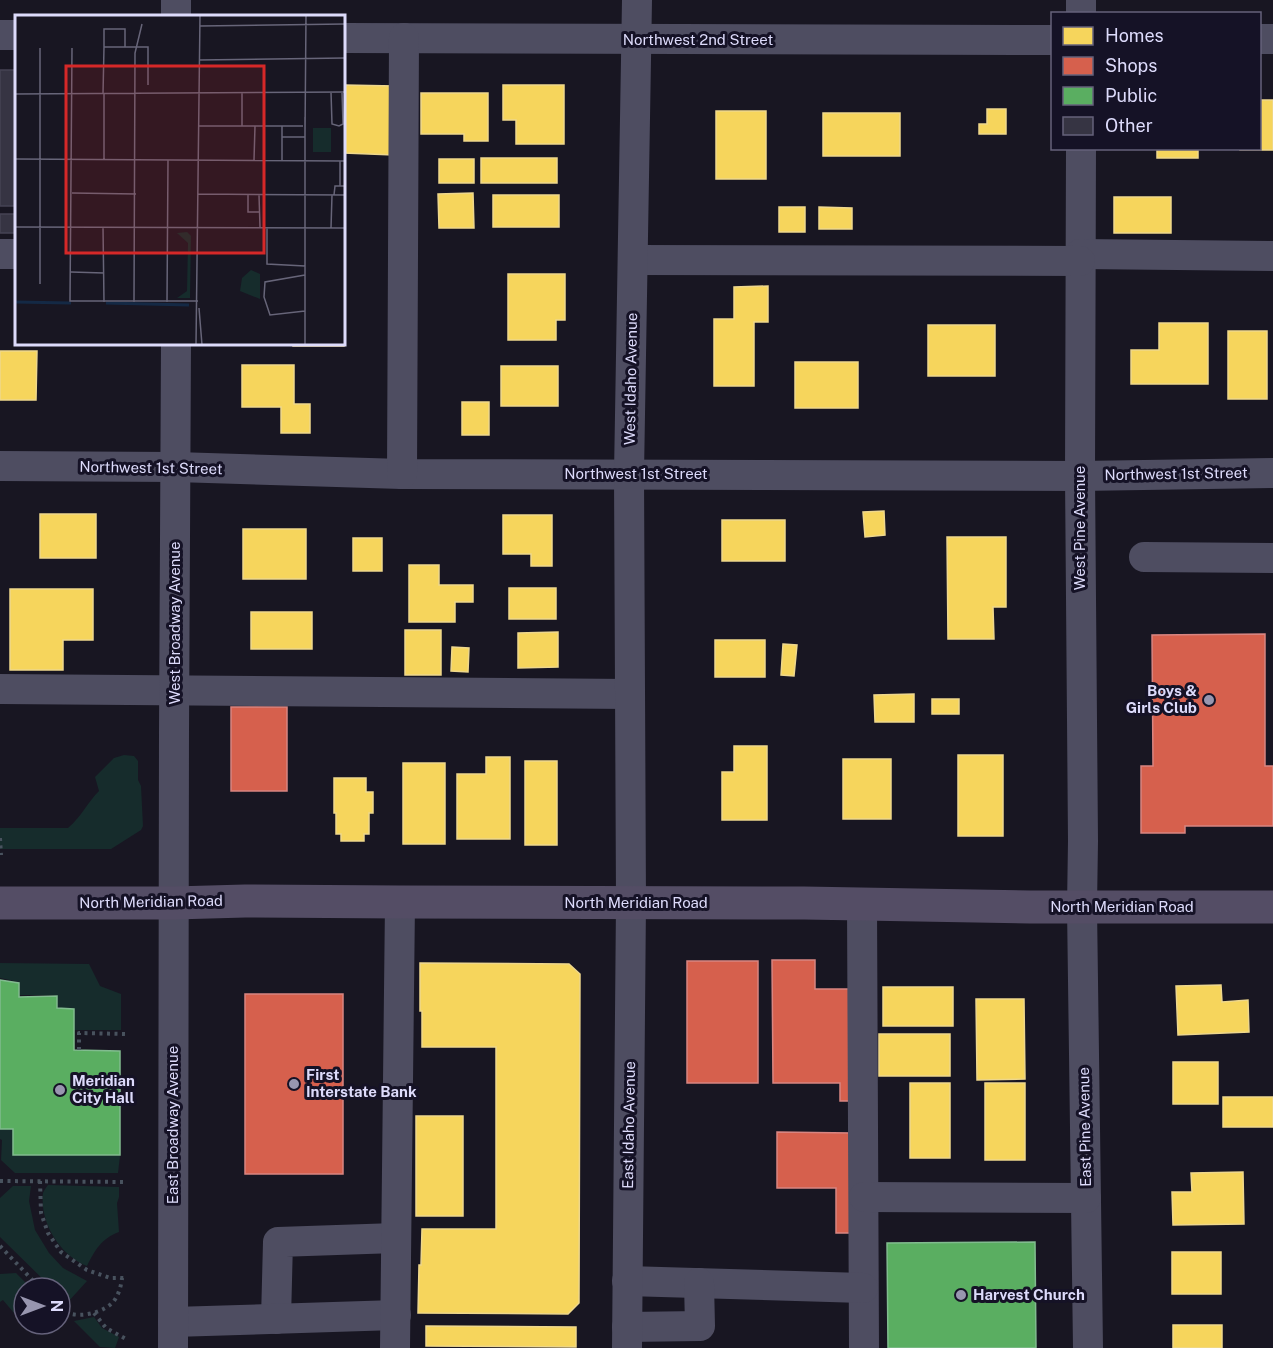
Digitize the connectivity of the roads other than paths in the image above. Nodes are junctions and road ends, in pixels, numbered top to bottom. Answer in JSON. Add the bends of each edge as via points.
{"nodes":[{"id":1,"x":637,"y":0,"type":"edge"},
{"id":2,"x":345,"y":38,"type":"edge"},
{"id":3,"x":404,"y":38,"type":"junction"},
{"id":4,"x":637,"y":39,"type":"junction"},
{"id":5,"x":1051,"y":40,"type":"edge"},
{"id":6,"x":1081,"y":150,"type":"edge"},
{"id":7,"x":1273,"y":256,"type":"edge"},
{"id":8,"x":1080,"y":258,"type":"junction"},
{"id":9,"x":633,"y":260,"type":"junction"},
{"id":10,"x":176,"y":345,"type":"edge"},
{"id":11,"x":0,"y":466,"type":"edge"},
{"id":12,"x":176,"y":467,"type":"junction"},
{"id":13,"x":1273,"y":472,"type":"edge"},
{"id":14,"x":402,"y":474,"type":"junction"},
{"id":15,"x":629,"y":474,"type":"junction"},
{"id":16,"x":1080,"y":476,"type":"junction"},
{"id":17,"x":1144,"y":557,"type":"dead end"},
{"id":18,"x":1273,"y":558,"type":"edge"},
{"id":19,"x":0,"y":689,"type":"edge"},
{"id":20,"x":175,"y":690,"type":"junction"},
{"id":21,"x":630,"y":694,"type":"junction"},
{"id":22,"x":400,"y":902,"type":"junction"},
{"id":23,"x":632,"y":902,"type":"junction"},
{"id":24,"x":0,"y":903,"type":"edge"},
{"id":25,"x":174,"y":903,"type":"junction"},
{"id":26,"x":862,"y":904,"type":"junction"},
{"id":27,"x":1082,"y":907,"type":"junction"},
{"id":28,"x":1273,"y":907,"type":"edge"},
{"id":29,"x":864,"y":1197,"type":"junction"},
{"id":30,"x":1086,"y":1198,"type":"junction"},
{"id":31,"x":396,"y":1238,"type":"junction"},
{"id":32,"x":627,"y":1281,"type":"junction"},
{"id":33,"x":699,"y":1283,"type":"junction"},
{"id":34,"x":863,"y":1288,"type":"junction"},
{"id":35,"x":396,"y":1316,"type":"junction"},
{"id":36,"x":276,"y":1319,"type":"junction"},
{"id":37,"x":172,"y":1335,"type":"edge"},
{"id":38,"x":627,"y":1337,"type":"edge"},
{"id":39,"x":395,"y":1348,"type":"edge"},
{"id":40,"x":864,"y":1348,"type":"edge"},
{"id":41,"x":1088,"y":1348,"type":"edge"}],
"edges":[{"from":1,"to":4,"type":"street","name":"West Idaho Avenue"},
{"from":2,"to":3,"type":"street","name":"Northwest 2nd Street"},
{"from":3,"to":4,"type":"street","name":"Northwest 2nd Street"},
{"from":3,"to":14,"type":"street"},
{"from":4,"to":5,"type":"street","name":"Northwest 2nd Street"},
{"from":4,"to":9,"type":"street","name":"West Idaho Avenue"},
{"from":6,"to":8,"type":"street","name":"West Pine Avenue"},
{"from":7,"to":8,"type":"street"},
{"from":8,"to":9,"type":"street"},
{"from":8,"to":16,"type":"street","name":"West Pine Avenue"},
{"from":9,"to":15,"type":"street","name":"West Idaho Avenue"},
{"from":10,"to":12,"type":"street","name":"West Broadway Avenue"},
{"from":11,"to":12,"type":"street","name":"Northwest 1st Street"},
{"from":12,"to":14,"type":"street","name":"Northwest 1st Street"},
{"from":12,"to":20,"type":"street","name":"West Broadway Avenue"},
{"from":13,"to":16,"type":"street","name":"Northwest 1st Street"},
{"from":14,"to":15,"type":"street","name":"Northwest 1st Street"},
{"from":15,"to":16,"type":"street","name":"Northwest 1st Street"},
{"from":15,"to":21,"type":"street","name":"West Idaho Avenue"},
{"from":16,"to":27,"type":"street","name":"West Pine Avenue"},
{"from":17,"to":18,"type":"street"},
{"from":19,"to":20,"type":"street"},
{"from":20,"to":21,"type":"street"},
{"from":20,"to":25,"type":"street","name":"West Broadway Avenue"},
{"from":21,"to":23,"type":"street","name":"West Idaho Avenue"},
{"from":22,"to":23,"type":"main road","name":"North Meridian Road"},
{"from":22,"to":25,"type":"main road","name":"North Meridian Road"},
{"from":22,"to":31,"type":"street"},
{"from":23,"to":26,"type":"main road","name":"North Meridian Road"},
{"from":23,"to":32,"type":"street","name":"East Idaho Avenue"},
{"from":24,"to":25,"type":"main road","name":"North Meridian Road"},
{"from":25,"to":37,"type":"street","name":"East Broadway Avenue"},
{"from":26,"to":27,"type":"main road","name":"North Meridian Road"},
{"from":26,"to":29,"type":"street"},
{"from":27,"to":28,"type":"main road","name":"North Meridian Road"},
{"from":27,"to":30,"type":"street","name":"East Pine Avenue"},
{"from":29,"to":30,"type":"street"},
{"from":29,"to":34,"type":"street"},
{"from":30,"to":41,"type":"street","name":"East Pine Avenue"},
{"from":31,"to":35,"type":"street"},
{"from":31,"to":36,"type":"street","via":[[278,1242]]},
{"from":32,"to":33,"type":"street"},
{"from":32,"to":38,"type":"street","name":"East Idaho Avenue"},
{"from":33,"to":34,"type":"street"},
{"from":33,"to":38,"type":"street","via":[[700,1326]]},
{"from":34,"to":40,"type":"street"},
{"from":35,"to":36,"type":"street"},
{"from":35,"to":39,"type":"street"},
{"from":36,"to":37,"type":"street"}]}
